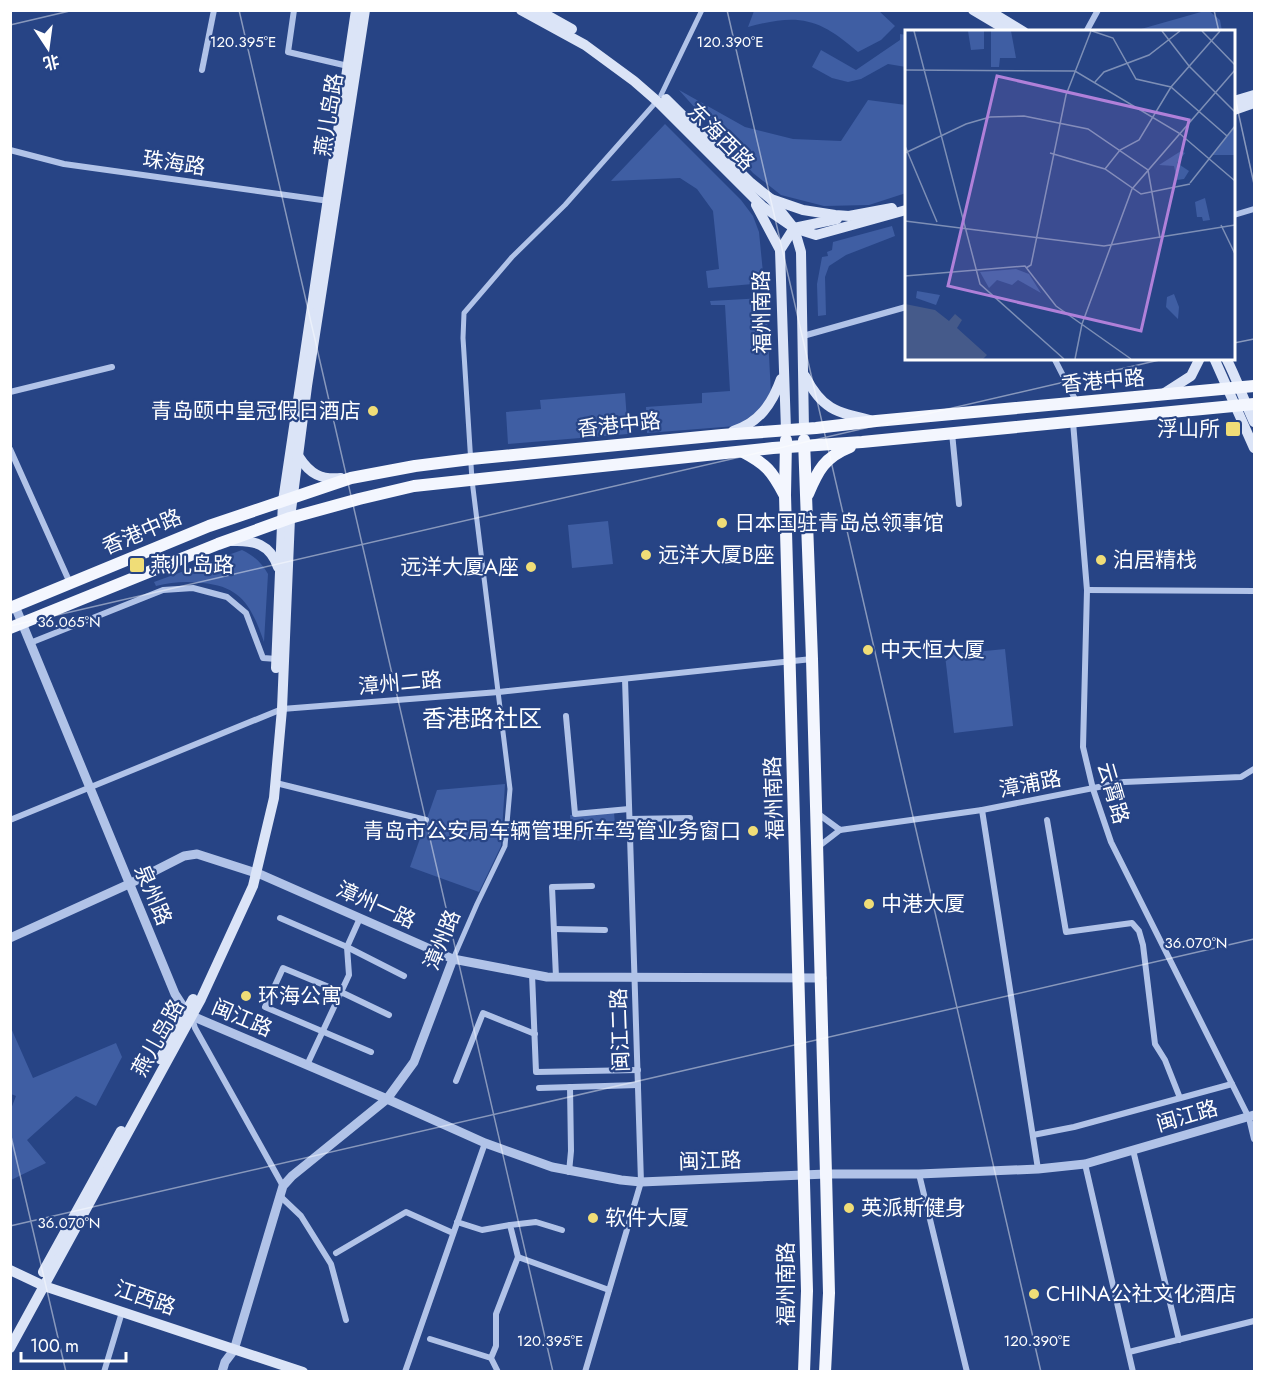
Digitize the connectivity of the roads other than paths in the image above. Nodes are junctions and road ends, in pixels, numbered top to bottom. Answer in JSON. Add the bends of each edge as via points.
{"nodes":[{"id":1,"x":214,"y":10,"type":"edge"},
{"id":2,"x":294,"y":10,"type":"edge"},
{"id":3,"x":356,"y":10,"type":"edge"},
{"id":4,"x":365,"y":10,"type":"edge"},
{"id":5,"x":521,"y":10,"type":"edge"},
{"id":6,"x":538,"y":10,"type":"edge"},
{"id":7,"x":702,"y":10,"type":"edge"},
{"id":8,"x":973,"y":10,"type":"edge"},
{"id":9,"x":988,"y":10,"type":"edge"},
{"id":10,"x":1098,"y":10,"type":"edge"},
{"id":11,"x":1001,"y":17,"type":"edge"},
{"id":12,"x":1009,"y":30,"type":"edge"},
{"id":13,"x":1021,"y":30,"type":"edge"},
{"id":14,"x":1087,"y":30,"type":"edge"},
{"id":15,"x":348,"y":66,"type":"junction"},
{"id":16,"x":202,"y":70,"type":"dead end"},
{"id":17,"x":1254,"y":95,"type":"edge"},
{"id":18,"x":659,"y":98,"type":"junction"},
{"id":19,"x":1235,"y":100,"type":"edge"},
{"id":20,"x":1254,"y":104,"type":"edge"},
{"id":21,"x":1235,"y":109,"type":"edge"},
{"id":22,"x":10,"y":150,"type":"edge"},
{"id":23,"x":748,"y":192,"type":"junction"},
{"id":24,"x":771,"y":199,"type":"junction"},
{"id":25,"x":332,"y":201,"type":"junction"},
{"id":26,"x":905,"y":203,"type":"edge"},
{"id":27,"x":1254,"y":209,"type":"edge"},
{"id":28,"x":905,"y":210,"type":"edge"},
{"id":29,"x":1235,"y":214,"type":"edge"},
{"id":30,"x":849,"y":216,"type":"junction"},
{"id":31,"x":794,"y":228,"type":"junction"},
{"id":32,"x":816,"y":235,"type":"junction"},
{"id":33,"x":780,"y":250,"type":"junction"},
{"id":34,"x":801,"y":252,"type":"junction"},
{"id":35,"x":905,"y":307,"type":"edge"},
{"id":36,"x":803,"y":336,"type":"junction"},
{"id":37,"x":1055,"y":360,"type":"edge"},
{"id":38,"x":1199,"y":360,"type":"edge"},
{"id":39,"x":1215,"y":360,"type":"edge"},
{"id":40,"x":1227,"y":360,"type":"edge"},
{"id":41,"x":112,"y":367,"type":"dead end"},
{"id":42,"x":783,"y":373,"type":"junction"},
{"id":43,"x":804,"y":373,"type":"junction"},
{"id":44,"x":1254,"y":386,"type":"edge"},
{"id":45,"x":1235,"y":388,"type":"junction"},
{"id":46,"x":10,"y":392,"type":"edge"},
{"id":47,"x":1161,"y":395,"type":"junction"},
{"id":48,"x":1077,"y":404,"type":"junction"},
{"id":49,"x":1245,"y":405,"type":"edge"},
{"id":50,"x":876,"y":421,"type":"junction"},
{"id":51,"x":1073,"y":422,"type":"junction"},
{"id":52,"x":1254,"y":422,"type":"edge"},
{"id":53,"x":804,"y":429,"type":"junction"},
{"id":54,"x":786,"y":430,"type":"junction"},
{"id":55,"x":952,"y":433,"type":"junction"},
{"id":56,"x":722,"y":435,"type":"junction"},
{"id":57,"x":862,"y":442,"type":"junction"},
{"id":58,"x":804,"y":446,"type":"junction"},
{"id":59,"x":787,"y":447,"type":"junction"},
{"id":60,"x":1254,"y":448,"type":"edge"},
{"id":61,"x":10,"y":449,"type":"edge"},
{"id":62,"x":742,"y":452,"type":"junction"},
{"id":63,"x":299,"y":457,"type":"junction"},
{"id":64,"x":471,"y":459,"type":"junction"},
{"id":65,"x":351,"y":478,"type":"junction"},
{"id":66,"x":472,"y":480,"type":"junction"},
{"id":67,"x":785,"y":495,"type":"junction"},
{"id":68,"x":807,"y":495,"type":"junction"},
{"id":69,"x":288,"y":499,"type":"junction"},
{"id":70,"x":959,"y":504,"type":"dead end"},
{"id":71,"x":286,"y":520,"type":"junction"},
{"id":72,"x":228,"y":541,"type":"junction"},
{"id":73,"x":280,"y":570,"type":"junction"},
{"id":74,"x":71,"y":583,"type":"junction"},
{"id":75,"x":1087,"y":590,"type":"junction"},
{"id":76,"x":1254,"y":591,"type":"edge"},
{"id":77,"x":13,"y":607,"type":"edge"},
{"id":78,"x":16,"y":626,"type":"edge"},
{"id":79,"x":30,"y":643,"type":"junction"},
{"id":80,"x":277,"y":659,"type":"junction"},
{"id":81,"x":812,"y":659,"type":"junction"},
{"id":82,"x":790,"y":661,"type":"junction"},
{"id":83,"x":625,"y":680,"type":"junction"},
{"id":84,"x":499,"y":692,"type":"junction"},
{"id":85,"x":279,"y":711,"type":"junction"},
{"id":86,"x":566,"y":716,"type":"dead end"},
{"id":87,"x":1254,"y":769,"type":"edge"},
{"id":88,"x":276,"y":783,"type":"junction"},
{"id":89,"x":89,"y":788,"type":"junction"},
{"id":90,"x":1093,"y":789,"type":"junction"},
{"id":91,"x":629,"y":809,"type":"junction"},
{"id":92,"x":982,"y":810,"type":"junction"},
{"id":93,"x":817,"y":812,"type":"junction"},
{"id":94,"x":690,"y":818,"type":"dead end"},
{"id":95,"x":630,"y":819,"type":"junction"},
{"id":96,"x":10,"y":820,"type":"edge"},
{"id":97,"x":426,"y":820,"type":"dead end"},
{"id":98,"x":1047,"y":820,"type":"dead end"},
{"id":99,"x":840,"y":830,"type":"junction"},
{"id":100,"x":818,"y":847,"type":"junction"},
{"id":101,"x":254,"y":872,"type":"junction"},
{"id":102,"x":129,"y":884,"type":"junction"},
{"id":103,"x":592,"y":886,"type":"dead end"},
{"id":104,"x":280,"y":918,"type":"dead end"},
{"id":105,"x":360,"y":918,"type":"junction"},
{"id":106,"x":554,"y":929,"type":"junction"},
{"id":107,"x":605,"y":930,"type":"dead end"},
{"id":108,"x":10,"y":938,"type":"edge"},
{"id":109,"x":347,"y":947,"type":"junction"},
{"id":110,"x":453,"y":959,"type":"junction"},
{"id":111,"x":532,"y":974,"type":"junction"},
{"id":112,"x":404,"y":976,"type":"dead end"},
{"id":113,"x":556,"y":976,"type":"junction"},
{"id":114,"x":635,"y":976,"type":"junction"},
{"id":115,"x":799,"y":977,"type":"junction"},
{"id":116,"x":822,"y":978,"type":"junction"},
{"id":117,"x":341,"y":992,"type":"junction"},
{"id":118,"x":189,"y":1014,"type":"junction"},
{"id":119,"x":389,"y":1015,"type":"dead end"},
{"id":120,"x":322,"y":1032,"type":"junction"},
{"id":121,"x":535,"y":1034,"type":"junction"},
{"id":122,"x":371,"y":1052,"type":"dead end"},
{"id":123,"x":307,"y":1065,"type":"junction"},
{"id":124,"x":638,"y":1070,"type":"junction"},
{"id":125,"x":456,"y":1082,"type":"dead end"},
{"id":126,"x":1232,"y":1084,"type":"junction"},
{"id":127,"x":638,"y":1085,"type":"junction"},
{"id":128,"x":570,"y":1087,"type":"junction"},
{"id":129,"x":539,"y":1088,"type":"dead end"},
{"id":130,"x":1180,"y":1098,"type":"junction"},
{"id":131,"x":387,"y":1099,"type":"junction"},
{"id":132,"x":1252,"y":1116,"type":"edge"},
{"id":133,"x":1033,"y":1135,"type":"junction"},
{"id":134,"x":1254,"y":1140,"type":"edge"},
{"id":135,"x":485,"y":1143,"type":"junction"},
{"id":136,"x":1133,"y":1150,"type":"junction"},
{"id":137,"x":1084,"y":1164,"type":"junction"},
{"id":138,"x":1038,"y":1169,"type":"junction"},
{"id":139,"x":569,"y":1172,"type":"junction"},
{"id":140,"x":826,"y":1174,"type":"junction"},
{"id":141,"x":919,"y":1174,"type":"junction"},
{"id":142,"x":804,"y":1175,"type":"junction"},
{"id":143,"x":641,"y":1182,"type":"junction"},
{"id":144,"x":281,"y":1191,"type":"junction"},
{"id":145,"x":457,"y":1222,"type":"junction"},
{"id":146,"x":510,"y":1225,"type":"junction"},
{"id":147,"x":562,"y":1230,"type":"dead end"},
{"id":148,"x":453,"y":1233,"type":"junction"},
{"id":149,"x":336,"y":1253,"type":"dead end"},
{"id":150,"x":518,"y":1257,"type":"junction"},
{"id":151,"x":10,"y":1269,"type":"edge"},
{"id":152,"x":41,"y":1285,"type":"junction"},
{"id":153,"x":609,"y":1290,"type":"junction"},
{"id":154,"x":122,"y":1311,"type":"junction"},
{"id":155,"x":346,"y":1320,"type":"dead end"},
{"id":156,"x":1254,"y":1321,"type":"edge"},
{"id":157,"x":10,"y":1333,"type":"edge"},
{"id":158,"x":430,"y":1339,"type":"dead end"},
{"id":159,"x":1179,"y":1340,"type":"junction"},
{"id":160,"x":10,"y":1348,"type":"edge"},
{"id":161,"x":234,"y":1350,"type":"junction"},
{"id":162,"x":1129,"y":1352,"type":"junction"},
{"id":163,"x":491,"y":1358,"type":"junction"},
{"id":164,"x":104,"y":1371,"type":"edge"},
{"id":165,"x":222,"y":1371,"type":"edge"},
{"id":166,"x":303,"y":1371,"type":"edge"},
{"id":167,"x":405,"y":1371,"type":"edge"},
{"id":168,"x":498,"y":1371,"type":"edge"},
{"id":169,"x":585,"y":1371,"type":"edge"},
{"id":170,"x":804,"y":1371,"type":"edge"},
{"id":171,"x":825,"y":1371,"type":"edge"},
{"id":172,"x":967,"y":1371,"type":"edge"},
{"id":173,"x":1133,"y":1371,"type":"edge"}],
"edges":[{"from":1,"to":16,"type":"street"},
{"from":2,"to":15,"type":"street","via":[[288,52]]},
{"from":3,"to":15,"type":"main road","name":"燕儿岛路"},
{"from":4,"to":25,"type":"main road","name":"燕儿岛路"},
{"from":5,"to":18,"type":"main road","name":"东海西路","via":[[585,45]]},
{"from":6,"to":18,"type":"main road","name":"东海西路","via":[[614,56]]},
{"from":7,"to":18,"type":"street","name":"漳州路"},
{"from":8,"to":11,"type":"main road"},
{"from":9,"to":11,"type":"main road"},
{"from":10,"to":14,"type":"street"},
{"from":11,"to":12,"type":"main road"},
{"from":11,"to":13,"type":"main road"},
{"from":15,"to":25,"type":"main road","name":"燕儿岛路"},
{"from":17,"to":19,"type":"main road"},
{"from":18,"to":23,"type":"main road","name":"东海西路"},
{"from":18,"to":24,"type":"main road","name":"东海西路"},
{"from":18,"to":64,"type":"street","name":"漳州路","via":[[464,313]]},
{"from":20,"to":21,"type":"main road"},
{"from":22,"to":25,"type":"street","name":"珠海路","via":[[64,164]]},
{"from":23,"to":31,"type":"main road","name":"东海西路"},
{"from":23,"to":33,"type":"main road"},
{"from":24,"to":30,"type":"main road","name":"东海西路","via":[[810,211]]},
{"from":24,"to":31,"type":"main road"},
{"from":25,"to":63,"type":"main road","name":"燕儿岛路"},
{"from":25,"to":69,"type":"main road","name":"燕儿岛路"},
{"from":26,"to":30,"type":"main road","name":"东海西路"},
{"from":27,"to":29,"type":"street"},
{"from":28,"to":32,"type":"main road"},
{"from":30,"to":31,"type":"main road"},
{"from":31,"to":32,"type":"main road","name":"东海西路"},
{"from":31,"to":33,"type":"main road","name":"福州南路"},
{"from":31,"to":34,"type":"main road","name":"福州南路"},
{"from":32,"to":34,"type":"main road"},
{"from":33,"to":42,"type":"main road","name":"福州南路"},
{"from":34,"to":36,"type":"main road","name":"福州南路"},
{"from":35,"to":36,"type":"street"},
{"from":36,"to":43,"type":"main road","name":"福州南路"},
{"from":37,"to":48,"type":"street"},
{"from":38,"to":47,"type":"main road","via":[[1191,376]]},
{"from":39,"to":45,"type":"main road"},
{"from":40,"to":45,"type":"main road"},
{"from":41,"to":46,"type":"street"},
{"from":42,"to":54,"type":"main road","name":"福州南路"},
{"from":42,"to":56,"type":"main road","via":[[774,397],[761,415],[745,428]]},
{"from":43,"to":50,"type":"main road","via":[[821,402],[831,410]]},
{"from":43,"to":53,"type":"main road","name":"福州南路"},
{"from":44,"to":45,"type":"main road","name":"香港中路"},
{"from":45,"to":47,"type":"main road","name":"香港中路"},
{"from":45,"to":49,"type":"main road"},
{"from":47,"to":48,"type":"main road","name":"香港中路"},
{"from":48,"to":50,"type":"main road","name":"香港中路"},
{"from":49,"to":51,"type":"main road","name":"香港中路"},
{"from":49,"to":52,"type":"main road"},
{"from":49,"to":60,"type":"main road"},
{"from":50,"to":53,"type":"main road","name":"香港中路"},
{"from":51,"to":55,"type":"main road","name":"香港中路"},
{"from":51,"to":75,"type":"street","name":"云霄路"},
{"from":53,"to":54,"type":"main road","name":"香港中路"},
{"from":53,"to":58,"type":"main road","name":"福州南路"},
{"from":54,"to":56,"type":"main road","name":"香港中路"},
{"from":54,"to":59,"type":"main road","name":"福州南路"},
{"from":55,"to":57,"type":"main road","name":"香港中路"},
{"from":55,"to":70,"type":"street"},
{"from":56,"to":64,"type":"main road","name":"香港中路"},
{"from":57,"to":58,"type":"main road","name":"香港中路"},
{"from":57,"to":68,"type":"main road","via":[[836,453],[824,464]]},
{"from":58,"to":59,"type":"main road","name":"香港中路"},
{"from":58,"to":68,"type":"main road","name":"福州南路"},
{"from":59,"to":62,"type":"main road","name":"香港中路"},
{"from":59,"to":67,"type":"main road","name":"福州南路"},
{"from":61,"to":74,"type":"street"},
{"from":62,"to":66,"type":"main road","name":"香港中路"},
{"from":62,"to":67,"type":"main road","via":[[769,468]]},
{"from":63,"to":65,"type":"main road","via":[[316,476],[329,480]]},
{"from":63,"to":69,"type":"main road","name":"燕儿岛路"},
{"from":64,"to":65,"type":"main road","name":"香港中路"},
{"from":64,"to":66,"type":"street","name":"漳州路"},
{"from":65,"to":69,"type":"main road","name":"香港中路"},
{"from":66,"to":71,"type":"main road","name":"香港中路","via":[[414,486]]},
{"from":66,"to":84,"type":"street","name":"漳州路"},
{"from":67,"to":82,"type":"main road","name":"福州南路"},
{"from":68,"to":81,"type":"main road","name":"福州南路"},
{"from":69,"to":71,"type":"main road","name":"燕儿岛路"},
{"from":69,"to":74,"type":"main road","name":"香港中路","via":[[209,525]]},
{"from":71,"to":72,"type":"main road","name":"香港中路"},
{"from":71,"to":73,"type":"main road","name":"燕儿岛路"},
{"from":71,"to":85,"type":"main road","name":"燕儿岛路"},
{"from":72,"to":73,"type":"main road","via":[[259,543],[270,550]]},
{"from":72,"to":78,"type":"main road","name":"香港中路"},
{"from":73,"to":80,"type":"main road","name":"燕儿岛路"},
{"from":74,"to":77,"type":"main road","name":"香港中路"},
{"from":75,"to":76,"type":"street"},
{"from":75,"to":90,"type":"street","name":"云霄路","via":[[1083,747]]},
{"from":77,"to":78,"type":"street","name":"泉州路"},
{"from":78,"to":79,"type":"street","name":"泉州路"},
{"from":79,"to":80,"type":"street","via":[[163,590],[193,588],[228,597],[246,613],[263,658]]},
{"from":79,"to":89,"type":"street","name":"泉州路"},
{"from":80,"to":85,"type":"main road","name":"燕儿岛路"},
{"from":81,"to":82,"type":"street","name":"漳州二路"},
{"from":81,"to":93,"type":"main road","name":"福州南路"},
{"from":82,"to":83,"type":"street","name":"漳州二路"},
{"from":82,"to":115,"type":"main road","name":"福州南路"},
{"from":83,"to":84,"type":"street","name":"漳州二路"},
{"from":83,"to":91,"type":"street","name":"闽江二路"},
{"from":84,"to":85,"type":"street","name":"漳州二路"},
{"from":84,"to":110,"type":"street","name":"漳州路","via":[[510,789],[505,846]]},
{"from":85,"to":88,"type":"main road","name":"燕儿岛路"},
{"from":85,"to":89,"type":"street","name":"漳州二路"},
{"from":85,"to":101,"type":"main road","name":"燕儿岛路"},
{"from":86,"to":91,"type":"street","via":[[575,814]]},
{"from":87,"to":90,"type":"street","name":"漳浦路","via":[[1240,777],[1125,782]]},
{"from":88,"to":97,"type":"street"},
{"from":88,"to":101,"type":"main road","name":"燕儿岛路"},
{"from":89,"to":96,"type":"street","name":"漳州二路"},
{"from":89,"to":102,"type":"street","name":"泉州路"},
{"from":90,"to":92,"type":"street","name":"漳浦路"},
{"from":90,"to":126,"type":"street","name":"云霄路","via":[[1111,842]]},
{"from":91,"to":95,"type":"street","name":"闽江二路"},
{"from":92,"to":99,"type":"street","name":"漳浦路"},
{"from":92,"to":133,"type":"street"},
{"from":93,"to":99,"type":"street"},
{"from":93,"to":100,"type":"main road","name":"福州南路"},
{"from":94,"to":95,"type":"street"},
{"from":95,"to":114,"type":"street","name":"闽江二路"},
{"from":98,"to":130,"type":"street","via":[[1065,933],[1132,923],[1139,931],[1155,1044]]},
{"from":99,"to":100,"type":"street"},
{"from":100,"to":116,"type":"main road","name":"福州南路"},
{"from":101,"to":102,"type":"street","name":"漳州一路","via":[[197,854],[184,856]]},
{"from":101,"to":105,"type":"street","name":"漳州一路"},
{"from":101,"to":118,"type":"main road","name":"燕儿岛路","via":[[228,944]]},
{"from":102,"to":108,"type":"street","name":"漳州一路"},
{"from":102,"to":118,"type":"street","name":"泉州路","via":[[175,994]]},
{"from":103,"to":106,"type":"street","via":[[552,887]]},
{"from":104,"to":109,"type":"street"},
{"from":105,"to":109,"type":"street"},
{"from":105,"to":110,"type":"street","name":"漳州一路"},
{"from":106,"to":107,"type":"street"},
{"from":106,"to":113,"type":"street"},
{"from":109,"to":112,"type":"street"},
{"from":109,"to":117,"type":"street","via":[[349,975]]},
{"from":110,"to":111,"type":"street","name":"漳州一路"},
{"from":110,"to":131,"type":"street","name":"漳州路","via":[[414,1062]]},
{"from":111,"to":113,"type":"street","name":"漳州一路"},
{"from":111,"to":121,"type":"street"},
{"from":113,"to":114,"type":"street","name":"漳州一路"},
{"from":114,"to":115,"type":"street","name":"漳州一路"},
{"from":114,"to":124,"type":"street","name":"闽江二路"},
{"from":115,"to":116,"type":"street","name":"漳州一路"},
{"from":115,"to":142,"type":"main road","name":"福州南路"},
{"from":116,"to":140,"type":"main road","name":"福州南路"},
{"from":117,"to":119,"type":"street"},
{"from":117,"to":120,"type":"street"},
{"from":117,"to":120,"type":"street","via":[[283,968],[265,1006]]},
{"from":118,"to":123,"type":"street","name":"闽江路"},
{"from":118,"to":144,"type":"street","name":"泉州路"},
{"from":118,"to":152,"type":"main road","name":"燕儿岛路"},
{"from":120,"to":122,"type":"street"},
{"from":120,"to":123,"type":"street"},
{"from":121,"to":124,"type":"street","via":[[536,1072]]},
{"from":121,"to":125,"type":"street","via":[[483,1013]]},
{"from":123,"to":131,"type":"street","name":"闽江路"},
{"from":124,"to":127,"type":"street","name":"闽江二路"},
{"from":126,"to":130,"type":"street"},
{"from":126,"to":132,"type":"street","name":"云霄路"},
{"from":127,"to":128,"type":"street"},
{"from":127,"to":143,"type":"street","name":"闽江二路"},
{"from":128,"to":129,"type":"street"},
{"from":128,"to":139,"type":"street"},
{"from":130,"to":133,"type":"street"},
{"from":131,"to":135,"type":"street","name":"闽江路"},
{"from":131,"to":144,"type":"street","name":"漳州路","via":[[292,1176]]},
{"from":132,"to":134,"type":"street","name":"云霄路"},
{"from":132,"to":136,"type":"street","name":"闽江路"},
{"from":133,"to":138,"type":"street"},
{"from":135,"to":139,"type":"street","name":"闽江路"},
{"from":135,"to":145,"type":"street"},
{"from":136,"to":137,"type":"street","name":"闽江路"},
{"from":136,"to":159,"type":"street"},
{"from":137,"to":138,"type":"street","name":"闽江路"},
{"from":137,"to":162,"type":"street"},
{"from":138,"to":141,"type":"street","name":"闽江路"},
{"from":139,"to":143,"type":"street","name":"闽江路"},
{"from":140,"to":141,"type":"street","name":"闽江路"},
{"from":140,"to":142,"type":"street","name":"闽江路"},
{"from":140,"to":171,"type":"main road","name":"福州南路","via":[[829,1293]]},
{"from":141,"to":172,"type":"street"},
{"from":142,"to":143,"type":"street","name":"闽江路"},
{"from":142,"to":170,"type":"main road","name":"福州南路"},
{"from":143,"to":153,"type":"street","name":"闽江二路"},
{"from":144,"to":155,"type":"street","name":"泉州路","via":[[332,1264]]},
{"from":144,"to":161,"type":"street"},
{"from":145,"to":146,"type":"street","via":[[482,1230]]},
{"from":145,"to":148,"type":"street"},
{"from":146,"to":147,"type":"street","via":[[536,1222]]},
{"from":146,"to":150,"type":"street"},
{"from":148,"to":149,"type":"street","via":[[406,1212]]},
{"from":148,"to":167,"type":"street"},
{"from":150,"to":153,"type":"street"},
{"from":150,"to":163,"type":"street","via":[[496,1314]]},
{"from":151,"to":152,"type":"main road","name":"江西路"},
{"from":152,"to":154,"type":"main road","name":"江西路"},
{"from":152,"to":157,"type":"main road","name":"燕儿岛路"},
{"from":152,"to":160,"type":"main road","name":"燕儿岛路"},
{"from":153,"to":169,"type":"street","name":"闽江二路"},
{"from":154,"to":161,"type":"main road","name":"江西路"},
{"from":154,"to":164,"type":"street"},
{"from":156,"to":159,"type":"street"},
{"from":158,"to":163,"type":"street"},
{"from":159,"to":162,"type":"street"},
{"from":161,"to":165,"type":"street"},
{"from":161,"to":166,"type":"main road","name":"江西路"},
{"from":162,"to":173,"type":"street"},
{"from":163,"to":168,"type":"street"}]}
